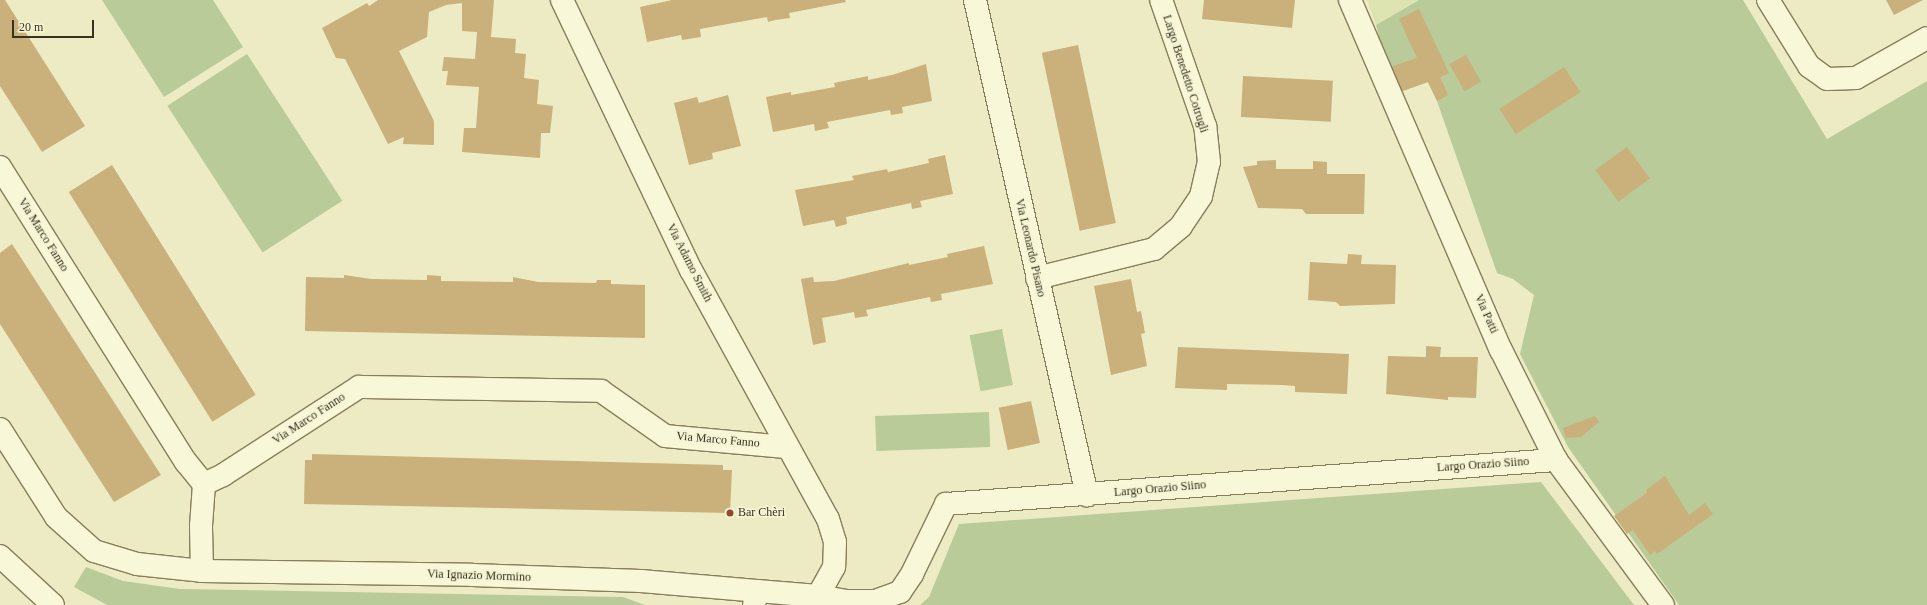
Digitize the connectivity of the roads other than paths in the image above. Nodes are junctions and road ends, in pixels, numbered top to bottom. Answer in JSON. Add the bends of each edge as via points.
{"nodes":[{"id":1,"x":562,"y":0,"type":"edge"},
{"id":2,"x":975,"y":0,"type":"edge"},
{"id":3,"x":1160,"y":0,"type":"edge"},
{"id":4,"x":1350,"y":0,"type":"edge"},
{"id":5,"x":1768,"y":0,"type":"edge"},
{"id":6,"x":1927,"y":38,"type":"edge"},
{"id":7,"x":0,"y":167,"type":"edge"},
{"id":8,"x":1037,"y":278,"type":"junction"},
{"id":9,"x":0,"y":429,"type":"edge"},
{"id":10,"x":786,"y":447,"type":"junction"},
{"id":11,"x":1556,"y":460,"type":"junction"},
{"id":12,"x":204,"y":484,"type":"junction"},
{"id":13,"x":1087,"y":495,"type":"junction"},
{"id":14,"x":0,"y":556,"type":"edge"},
{"id":15,"x":202,"y":571,"type":"junction"},
{"id":16,"x":818,"y":596,"type":"junction"},
{"id":17,"x":755,"y":598,"type":"edge"},
{"id":18,"x":53,"y":605,"type":"edge"},
{"id":19,"x":1663,"y":605,"type":"edge"}],
"edges":[{"from":1,"to":10,"type":"street","name":"Via Adamo Smith","via":[[691,270]]},
{"from":2,"to":8,"type":"street","name":"Via Leonardo Pisano"},
{"from":3,"to":8,"type":"street","name":"Largo Benedetto Cotrugli","via":[[1205,126],[1209,162],[1201,196],[1181,226],[1154,249]]},
{"from":4,"to":11,"type":"street","name":"Via Patti","via":[[1501,350]]},
{"from":5,"to":6,"type":"street","via":[[1809,66],[1827,79],[1856,78]]},
{"from":7,"to":12,"type":"street","name":"Via Marco Fanno","via":[[186,462]]},
{"from":8,"to":13,"type":"street","name":"Via Leonardo Pisano"},
{"from":9,"to":15,"type":"street","name":"Via Ignazio Mormino","via":[[56,517],[94,551],[137,564]]},
{"from":10,"to":12,"type":"street","name":"Via Marco Fanno","via":[[665,436],[601,391],[359,387],[223,475]]},
{"from":10,"to":16,"type":"street","name":"Via Adamo Smith","via":[[828,519],[835,542],[834,567]]},
{"from":11,"to":13,"type":"street","name":"Largo Orazio Siino","via":[[1380,471]]},
{"from":11,"to":19,"type":"street","name":"Via Patti"},
{"from":12,"to":15,"type":"street","via":[[200,526]]},
{"from":13,"to":16,"type":"street","name":"Largo Orazio Siino","via":[[946,504],[912,574],[900,592],[875,601],[846,601]]},
{"from":14,"to":18,"type":"street"},
{"from":15,"to":17,"type":"street","name":"Via Ignazio Mormino","via":[[580,579]]},
{"from":16,"to":17,"type":"street","name":"Via Ignazio Mormino"}]}
